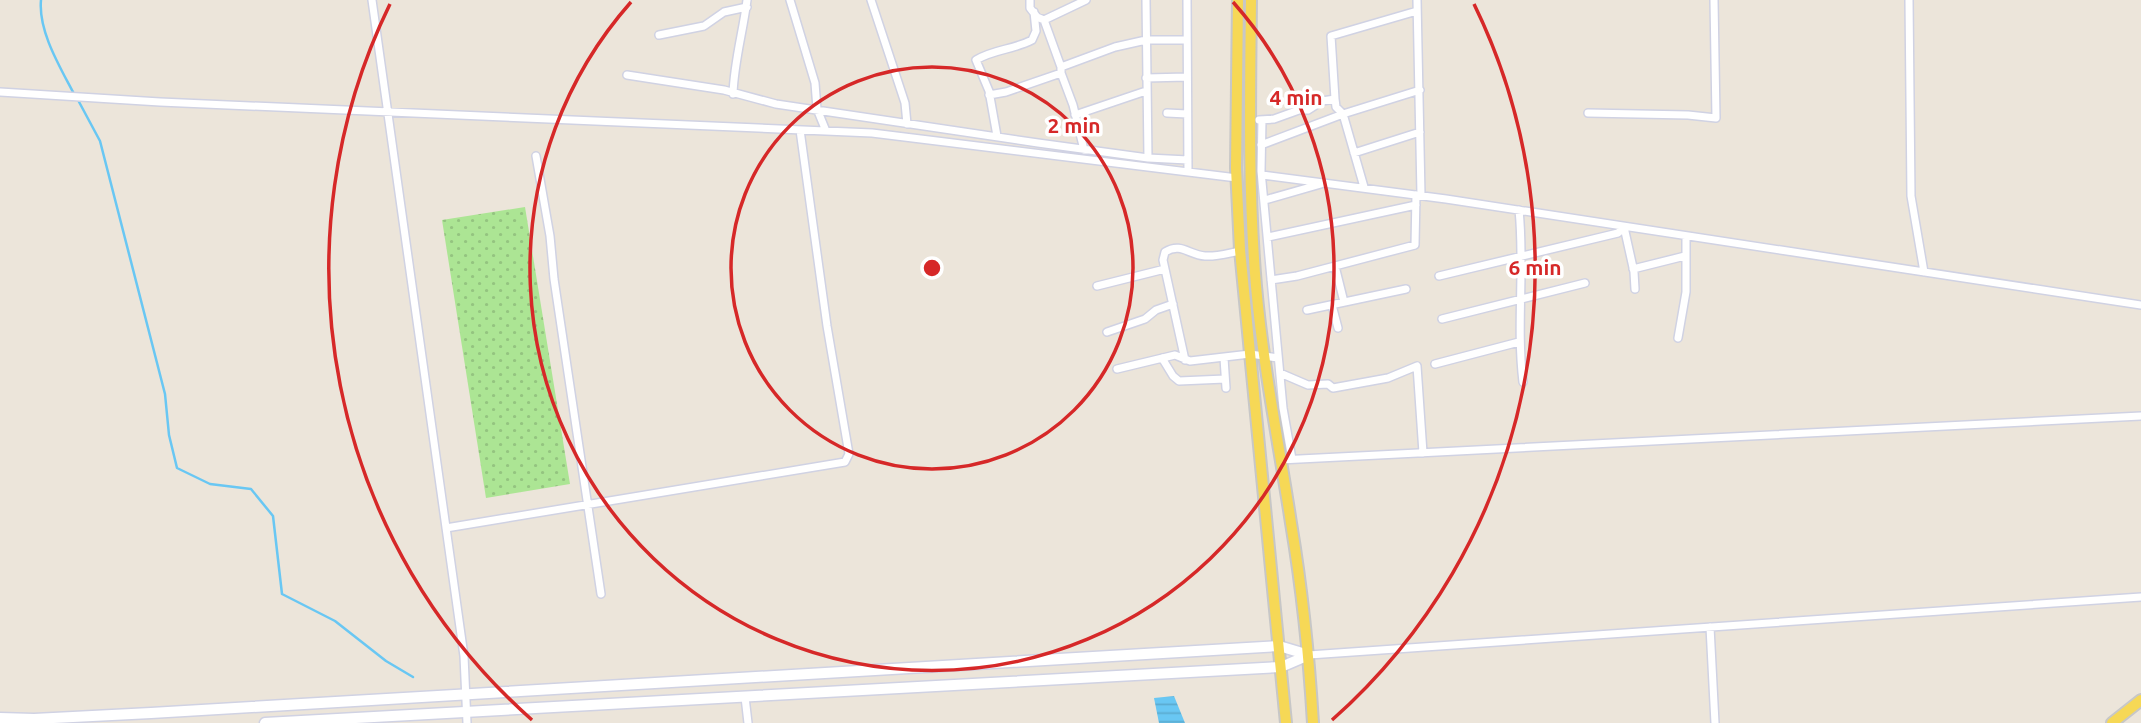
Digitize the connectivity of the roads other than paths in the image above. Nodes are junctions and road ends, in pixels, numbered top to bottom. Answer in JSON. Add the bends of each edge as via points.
{"nodes":[{"id":1,"x":372,"y":0,"type":"edge"},
{"id":2,"x":790,"y":0,"type":"edge"},
{"id":3,"x":871,"y":0,"type":"edge"},
{"id":4,"x":1030,"y":0,"type":"edge"},
{"id":5,"x":1086,"y":0,"type":"edge"},
{"id":6,"x":1146,"y":0,"type":"edge"},
{"id":7,"x":1188,"y":0,"type":"edge"},
{"id":8,"x":1238,"y":0,"type":"edge"},
{"id":9,"x":1251,"y":0,"type":"edge"},
{"id":10,"x":1417,"y":0,"type":"edge"},
{"id":11,"x":1714,"y":0,"type":"edge"},
{"id":12,"x":1909,"y":0,"type":"edge"},
{"id":13,"x":747,"y":4,"type":"edge"},
{"id":14,"x":1418,"y":11,"type":"junction"},
{"id":15,"x":1034,"y":12,"type":"junction"},
{"id":16,"x":1044,"y":20,"type":"junction"},
{"id":17,"x":659,"y":34,"type":"dead end"},
{"id":18,"x":1146,"y":40,"type":"junction"},
{"id":19,"x":1186,"y":40,"type":"junction"},
{"id":20,"x":1061,"y":70,"type":"junction"},
{"id":21,"x":627,"y":75,"type":"dead end"},
{"id":22,"x":1146,"y":78,"type":"junction"},
{"id":23,"x":1186,"y":78,"type":"junction"},
{"id":24,"x":1420,"y":90,"type":"junction"},
{"id":25,"x":1146,"y":91,"type":"junction"},
{"id":26,"x":0,"y":92,"type":"edge"},
{"id":27,"x":733,"y":94,"type":"junction"},
{"id":28,"x":989,"y":95,"type":"junction"},
{"id":29,"x":1335,"y":99,"type":"junction"},
{"id":30,"x":817,"y":109,"type":"junction"},
{"id":31,"x":387,"y":112,"type":"junction"},
{"id":32,"x":1167,"y":113,"type":"dead end"},
{"id":33,"x":1588,"y":113,"type":"dead end"},
{"id":34,"x":1075,"y":114,"type":"junction"},
{"id":35,"x":1187,"y":114,"type":"junction"},
{"id":36,"x":1343,"y":114,"type":"junction"},
{"id":37,"x":1256,"y":120,"type":"junction"},
{"id":38,"x":906,"y":124,"type":"junction"},
{"id":39,"x":800,"y":130,"type":"junction"},
{"id":40,"x":826,"y":131,"type":"junction"},
{"id":41,"x":1420,"y":132,"type":"junction"},
{"id":42,"x":997,"y":136,"type":"junction"},
{"id":43,"x":1261,"y":145,"type":"junction"},
{"id":44,"x":1084,"y":149,"type":"junction"},
{"id":45,"x":1354,"y":153,"type":"junction"},
{"id":46,"x":536,"y":156,"type":"dead end"},
{"id":47,"x":1147,"y":158,"type":"junction"},
{"id":48,"x":1188,"y":160,"type":"junction"},
{"id":49,"x":1188,"y":172,"type":"junction"},
{"id":50,"x":1262,"y":175,"type":"junction"},
{"id":51,"x":1237,"y":178,"type":"junction"},
{"id":52,"x":1326,"y":182,"type":"junction"},
{"id":53,"x":1364,"y":187,"type":"junction"},
{"id":54,"x":1419,"y":195,"type":"junction"},
{"id":55,"x":1265,"y":200,"type":"junction"},
{"id":56,"x":1416,"y":205,"type":"junction"},
{"id":57,"x":1518,"y":210,"type":"junction"},
{"id":58,"x":1624,"y":227,"type":"junction"},
{"id":59,"x":1686,"y":236,"type":"junction"},
{"id":60,"x":1268,"y":237,"type":"junction"},
{"id":61,"x":1240,"y":251,"type":"junction"},
{"id":62,"x":1521,"y":256,"type":"junction"},
{"id":63,"x":1685,"y":256,"type":"junction"},
{"id":64,"x":1335,"y":266,"type":"junction"},
{"id":65,"x":1166,"y":269,"type":"junction"},
{"id":66,"x":1633,"y":269,"type":"junction"},
{"id":67,"x":1924,"y":272,"type":"junction"},
{"id":68,"x":1439,"y":276,"type":"dead end"},
{"id":69,"x":1272,"y":281,"type":"junction"},
{"id":70,"x":1586,"y":283,"type":"dead end"},
{"id":71,"x":1097,"y":286,"type":"dead end"},
{"id":72,"x":1406,"y":289,"type":"dead end"},
{"id":73,"x":1635,"y":289,"type":"dead end"},
{"id":74,"x":1520,"y":300,"type":"junction"},
{"id":75,"x":1344,"y":303,"type":"junction"},
{"id":76,"x":1173,"y":304,"type":"junction"},
{"id":77,"x":1332,"y":305,"type":"junction"},
{"id":78,"x":2141,"y":305,"type":"edge"},
{"id":79,"x":1307,"y":310,"type":"dead end"},
{"id":80,"x":1442,"y":319,"type":"dead end"},
{"id":81,"x":1338,"y":328,"type":"dead end"},
{"id":82,"x":1107,"y":332,"type":"dead end"},
{"id":83,"x":1678,"y":338,"type":"dead end"},
{"id":84,"x":1519,"y":342,"type":"junction"},
{"id":85,"x":1250,"y":354,"type":"junction"},
{"id":86,"x":1265,"y":356,"type":"junction"},
{"id":87,"x":1162,"y":358,"type":"junction"},
{"id":88,"x":1224,"y":358,"type":"junction"},
{"id":89,"x":1278,"y":358,"type":"junction"},
{"id":90,"x":1185,"y":360,"type":"junction"},
{"id":91,"x":1435,"y":364,"type":"dead end"},
{"id":92,"x":1117,"y":369,"type":"dead end"},
{"id":93,"x":1280,"y":373,"type":"junction"},
{"id":94,"x":1225,"y":379,"type":"junction"},
{"id":95,"x":1523,"y":382,"type":"dead end"},
{"id":96,"x":1226,"y":388,"type":"dead end"},
{"id":97,"x":2141,"y":416,"type":"edge"},
{"id":98,"x":1423,"y":453,"type":"junction"},
{"id":99,"x":1286,"y":460,"type":"junction"},
{"id":100,"x":587,"y":504,"type":"junction"},
{"id":101,"x":446,"y":528,"type":"junction"},
{"id":102,"x":601,"y":594,"type":"dead end"},
{"id":103,"x":2141,"y":597,"type":"edge"},
{"id":104,"x":1710,"y":628,"type":"junction"},
{"id":105,"x":1279,"y":646,"type":"junction"},
{"id":106,"x":1309,"y":655,"type":"junction"},
{"id":107,"x":1281,"y":667,"type":"junction"},
{"id":108,"x":466,"y":695,"type":"junction"},
{"id":109,"x":745,"y":697,"type":"junction"},
{"id":110,"x":2141,"y":700,"type":"edge"},
{"id":111,"x":0,"y":718,"type":"edge"},
{"id":112,"x":467,"y":718,"type":"edge"},
{"id":113,"x":265,"y":723,"type":"edge"},
{"id":114,"x":748,"y":723,"type":"edge"},
{"id":115,"x":1286,"y":723,"type":"edge"},
{"id":116,"x":1313,"y":723,"type":"edge"},
{"id":117,"x":1715,"y":723,"type":"edge"},
{"id":118,"x":2112,"y":723,"type":"edge"}],
"edges":[{"from":1,"to":31,"type":"street"},
{"from":2,"to":30,"type":"street","via":[[815,83]]},
{"from":3,"to":38,"type":"street","via":[[905,103]]},
{"from":4,"to":15,"type":"street"},
{"from":5,"to":16,"type":"street"},
{"from":6,"to":18,"type":"street"},
{"from":7,"to":19,"type":"street"},
{"from":8,"to":51,"type":"main road"},
{"from":9,"to":37,"type":"main road"},
{"from":10,"to":14,"type":"street"},
{"from":11,"to":33,"type":"street","via":[[1716,118]]},
{"from":12,"to":67,"type":"street","via":[[1911,197]]},
{"from":13,"to":17,"type":"street","via":[[704,26]]},
{"from":13,"to":27,"type":"street"},
{"from":14,"to":24,"type":"street"},
{"from":14,"to":29,"type":"street","via":[[1331,36]]},
{"from":15,"to":16,"type":"street"},
{"from":15,"to":28,"type":"street","via":[[1032,40],[976,60]]},
{"from":16,"to":20,"type":"street"},
{"from":18,"to":19,"type":"street"},
{"from":18,"to":20,"type":"street","via":[[1115,47]]},
{"from":18,"to":22,"type":"street"},
{"from":19,"to":23,"type":"street"},
{"from":20,"to":28,"type":"street"},
{"from":20,"to":34,"type":"street"},
{"from":21,"to":27,"type":"street"},
{"from":22,"to":23,"type":"street"},
{"from":22,"to":25,"type":"street"},
{"from":23,"to":35,"type":"street"},
{"from":24,"to":36,"type":"street"},
{"from":24,"to":41,"type":"street"},
{"from":25,"to":34,"type":"street"},
{"from":25,"to":47,"type":"street"},
{"from":26,"to":31,"type":"street"},
{"from":27,"to":30,"type":"street"},
{"from":28,"to":42,"type":"street"},
{"from":29,"to":36,"type":"street"},
{"from":29,"to":37,"type":"street","via":[[1308,110]]},
{"from":30,"to":38,"type":"street"},
{"from":30,"to":40,"type":"street"},
{"from":31,"to":39,"type":"street"},
{"from":31,"to":101,"type":"street"},
{"from":32,"to":35,"type":"street"},
{"from":34,"to":44,"type":"street"},
{"from":35,"to":48,"type":"street"},
{"from":36,"to":43,"type":"street"},
{"from":36,"to":45,"type":"street"},
{"from":37,"to":43,"type":"street"},
{"from":37,"to":86,"type":"main road","via":[[1250,170],[1256,288]]},
{"from":38,"to":42,"type":"street"},
{"from":39,"to":40,"type":"street"},
{"from":39,"to":100,"type":"street","via":[[849,454],[845,462]]},
{"from":40,"to":49,"type":"street"},
{"from":41,"to":45,"type":"street"},
{"from":41,"to":54,"type":"street"},
{"from":42,"to":44,"type":"street"},
{"from":43,"to":50,"type":"street"},
{"from":44,"to":47,"type":"street"},
{"from":45,"to":53,"type":"street"},
{"from":46,"to":100,"type":"street"},
{"from":47,"to":48,"type":"street"},
{"from":48,"to":49,"type":"street"},
{"from":49,"to":51,"type":"street"},
{"from":50,"to":52,"type":"street"},
{"from":50,"to":55,"type":"street"},
{"from":51,"to":61,"type":"main road"},
{"from":52,"to":53,"type":"street"},
{"from":52,"to":55,"type":"street"},
{"from":53,"to":54,"type":"street"},
{"from":54,"to":56,"type":"street"},
{"from":54,"to":57,"type":"street"},
{"from":55,"to":60,"type":"street"},
{"from":56,"to":60,"type":"street"},
{"from":56,"to":64,"type":"street","via":[[1415,245]]},
{"from":57,"to":58,"type":"street"},
{"from":57,"to":62,"type":"street"},
{"from":58,"to":59,"type":"street"},
{"from":58,"to":62,"type":"street","via":[[1618,233]]},
{"from":58,"to":66,"type":"street"},
{"from":59,"to":63,"type":"street"},
{"from":59,"to":67,"type":"street"},
{"from":60,"to":69,"type":"street"},
{"from":61,"to":65,"type":"street","via":[[1206,256],[1185,248],[1170,249],[1164,254]]},
{"from":61,"to":85,"type":"main road"},
{"from":62,"to":68,"type":"street"},
{"from":62,"to":74,"type":"street"},
{"from":63,"to":66,"type":"street"},
{"from":63,"to":83,"type":"street","via":[[1686,292]]},
{"from":64,"to":69,"type":"street"},
{"from":64,"to":75,"type":"street"},
{"from":65,"to":71,"type":"street"},
{"from":65,"to":76,"type":"street"},
{"from":66,"to":73,"type":"street"},
{"from":67,"to":78,"type":"street"},
{"from":69,"to":89,"type":"street"},
{"from":70,"to":74,"type":"street"},
{"from":72,"to":75,"type":"street"},
{"from":74,"to":80,"type":"street"},
{"from":74,"to":84,"type":"street"},
{"from":75,"to":77,"type":"street"},
{"from":76,"to":82,"type":"street","via":[[1145,320]]},
{"from":76,"to":90,"type":"street"},
{"from":77,"to":79,"type":"street"},
{"from":77,"to":81,"type":"street"},
{"from":84,"to":91,"type":"street"},
{"from":84,"to":95,"type":"street"},
{"from":85,"to":86,"type":"street"},
{"from":85,"to":88,"type":"street"},
{"from":85,"to":105,"type":"main road"},
{"from":86,"to":89,"type":"street"},
{"from":86,"to":99,"type":"main road"},
{"from":87,"to":90,"type":"street","via":[[1175,355]]},
{"from":87,"to":92,"type":"street"},
{"from":87,"to":94,"type":"street","via":[[1179,381]]},
{"from":88,"to":90,"type":"street"},
{"from":88,"to":94,"type":"street"},
{"from":89,"to":93,"type":"street"},
{"from":93,"to":98,"type":"street","via":[[1308,385],[1333,388],[1417,366]]},
{"from":93,"to":99,"type":"street"},
{"from":94,"to":96,"type":"street"},
{"from":97,"to":98,"type":"street"},
{"from":98,"to":99,"type":"street"},
{"from":99,"to":106,"type":"main road"},
{"from":100,"to":101,"type":"street"},
{"from":100,"to":102,"type":"street"},
{"from":101,"to":108,"type":"street"},
{"from":103,"to":104,"type":"street"},
{"from":104,"to":106,"type":"street"},
{"from":104,"to":117,"type":"street"},
{"from":105,"to":106,"type":"main road"},
{"from":105,"to":107,"type":"main road"},
{"from":105,"to":108,"type":"main road"},
{"from":106,"to":107,"type":"main road"},
{"from":106,"to":116,"type":"main road"},
{"from":107,"to":109,"type":"main road"},
{"from":107,"to":115,"type":"main road"},
{"from":108,"to":111,"type":"main road"},
{"from":108,"to":112,"type":"street"},
{"from":109,"to":112,"type":"main road"},
{"from":109,"to":114,"type":"street"},
{"from":110,"to":118,"type":"main road"},
{"from":112,"to":113,"type":"main road"}]}
